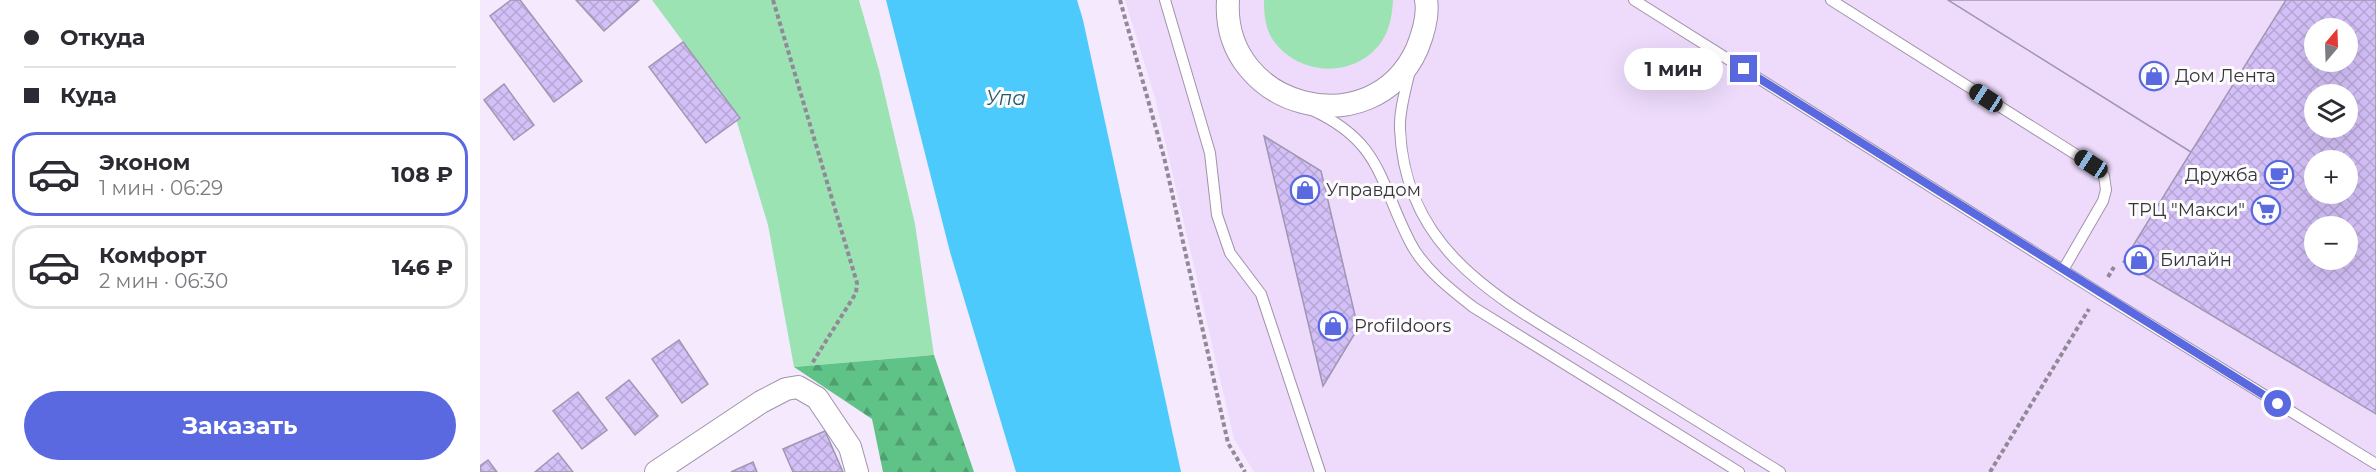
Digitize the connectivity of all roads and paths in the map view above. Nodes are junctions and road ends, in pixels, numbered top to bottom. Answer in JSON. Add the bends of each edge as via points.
{"nodes":[{"id":1,"x":773,"y":0,"type":"edge"},
{"id":2,"x":1120,"y":0,"type":"edge"},
{"id":3,"x":1165,"y":0,"type":"edge"},
{"id":4,"x":1426,"y":0,"type":"edge"},
{"id":5,"x":1634,"y":0,"type":"edge"},
{"id":6,"x":1831,"y":0,"type":"edge"},
{"id":7,"x":1228,"y":1,"type":"edge"},
{"id":8,"x":1411,"y":61,"type":"junction"},
{"id":9,"x":1296,"y":102,"type":"junction"},
{"id":10,"x":2114,"y":267,"type":"dead end"},
{"id":11,"x":2063,"y":270,"type":"junction"},
{"id":12,"x":2098,"y":293,"type":"junction"},
{"id":13,"x":798,"y":387,"type":"junction"},
{"id":14,"x":2376,"y":464,"type":"edge"},
{"id":15,"x":656,"y":472,"type":"edge"},
{"id":16,"x":857,"y":472,"type":"edge"},
{"id":17,"x":1245,"y":472,"type":"edge"},
{"id":18,"x":1320,"y":472,"type":"edge"},
{"id":19,"x":1739,"y":472,"type":"edge"},
{"id":20,"x":1780,"y":472,"type":"edge"},
{"id":21,"x":1990,"y":472,"type":"edge"}],
"edges":[{"from":1,"to":13,"type":"path","via":[[857,283],[856,293]]},
{"from":2,"to":17,"type":"path","via":[[1164,157],[1228,443]]},
{"from":3,"to":18,"type":"lane","via":[[1210,153],[1217,215],[1230,254],[1261,294]]},
{"from":4,"to":8,"type":"street","via":[[1423,34]]},
{"from":5,"to":11,"type":"lane"},
{"from":6,"to":11,"type":"lane","via":[[2091,164],[2104,176],[2103,201]]},
{"from":7,"to":9,"type":"street","via":[[1232,34],[1245,64],[1268,87]]},
{"from":8,"to":9,"type":"street","via":[[1389,86],[1361,101],[1328,107]]},
{"from":8,"to":20,"type":"lane","via":[[1400,126],[1403,155],[1413,192],[1435,235],[1464,270],[1512,306]]},
{"from":9,"to":19,"type":"lane","via":[[1347,129],[1365,148],[1386,184],[1410,243],[1449,288],[1473,307]]},
{"from":10,"to":12,"type":"path"},
{"from":11,"to":12,"type":"lane"},
{"from":12,"to":14,"type":"lane"},
{"from":12,"to":21,"type":"path"},
{"from":13,"to":15,"type":"street","via":[[761,402]]},
{"from":13,"to":16,"type":"street","via":[[817,398],[850,447]]}]}
